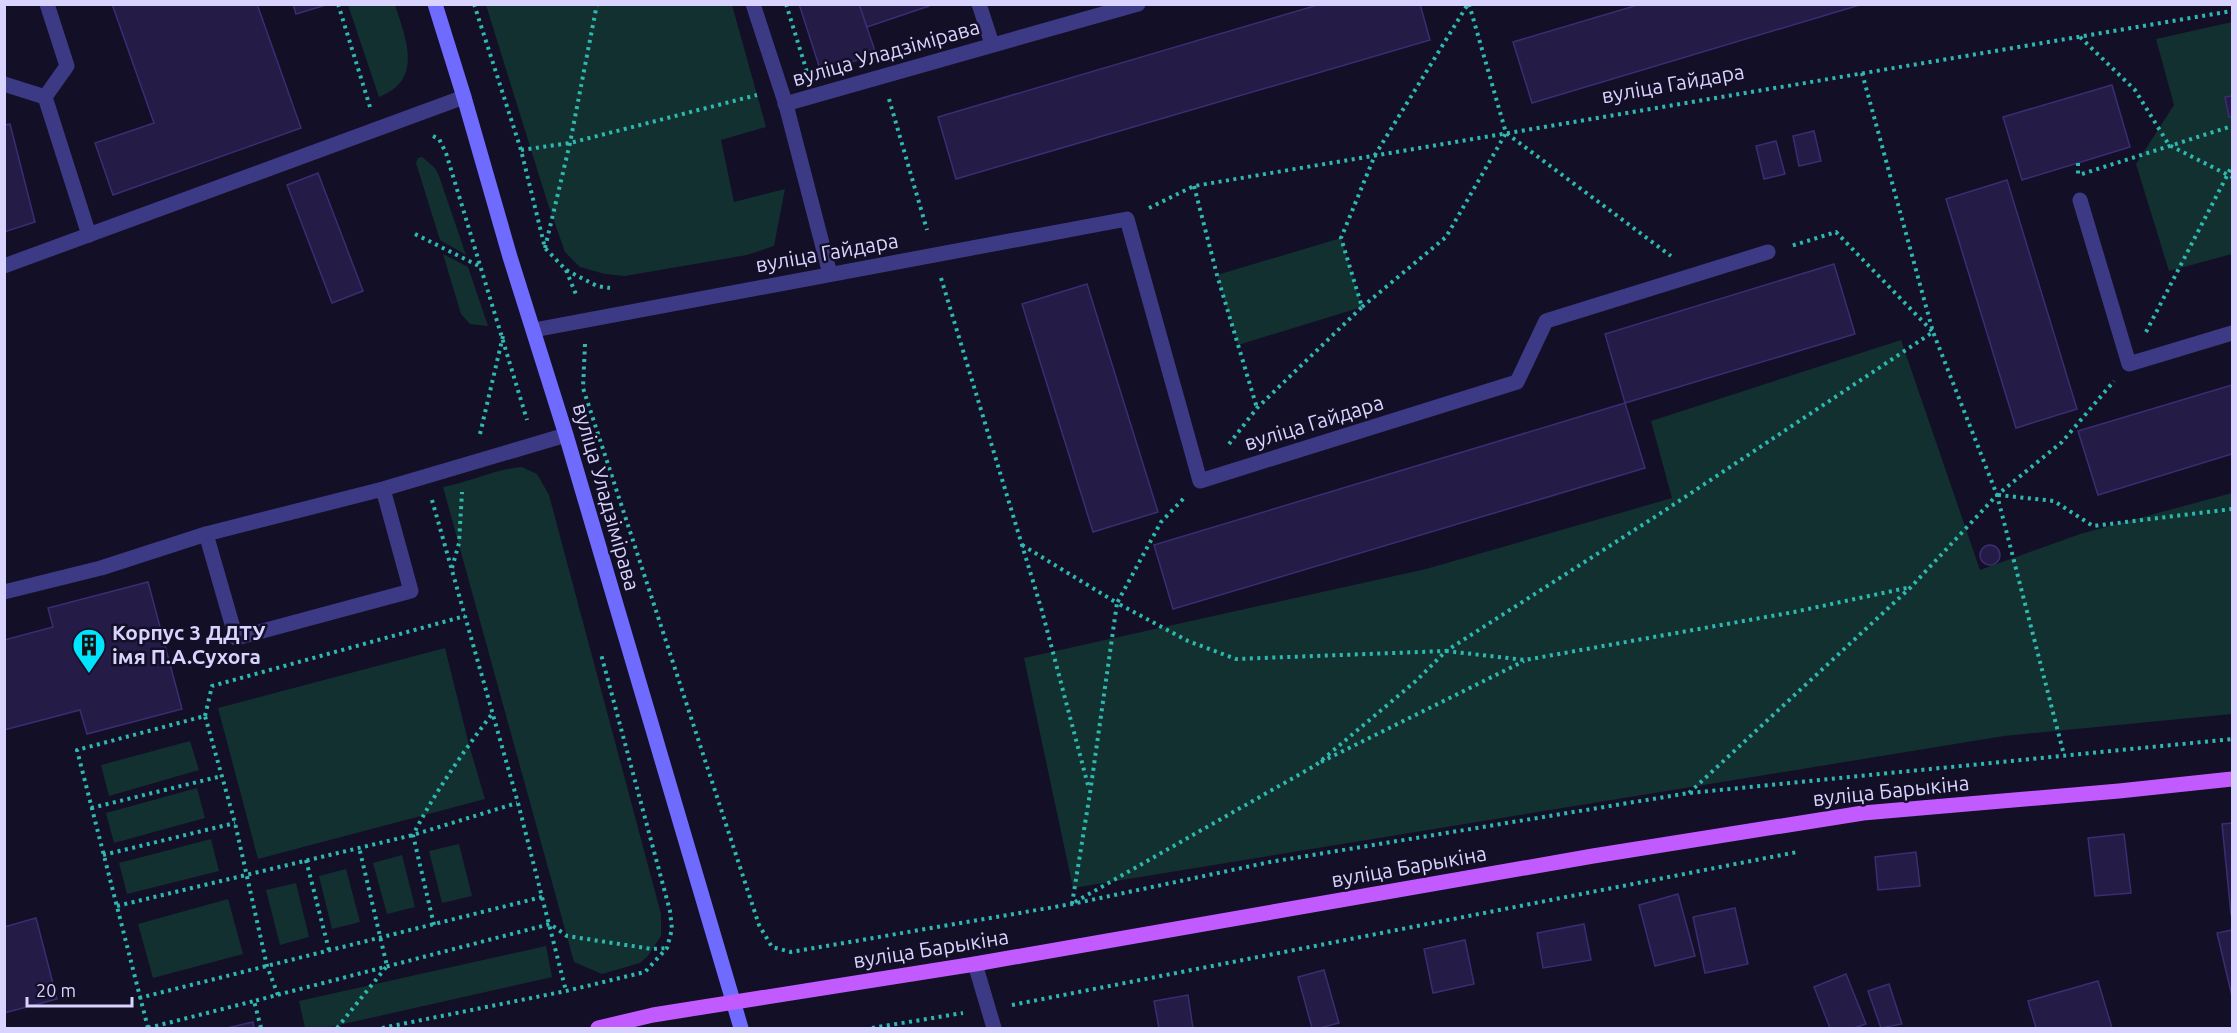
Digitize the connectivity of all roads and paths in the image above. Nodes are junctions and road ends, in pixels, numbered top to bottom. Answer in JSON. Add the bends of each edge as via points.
{"nodes":[{"id":1,"x":47,"y":4,"type":"edge"},
{"id":2,"x":338,"y":4,"type":"edge"},
{"id":3,"x":435,"y":4,"type":"edge"},
{"id":4,"x":474,"y":4,"type":"edge"},
{"id":5,"x":597,"y":4,"type":"edge"},
{"id":6,"x":753,"y":4,"type":"edge"},
{"id":7,"x":786,"y":4,"type":"edge"},
{"id":8,"x":979,"y":4,"type":"edge"},
{"id":9,"x":1138,"y":4,"type":"edge"},
{"id":10,"x":1468,"y":4,"type":"edge"},
{"id":11,"x":2232,"y":11,"type":"edge"},
{"id":12,"x":2080,"y":37,"type":"junction"},
{"id":13,"x":992,"y":44,"type":"junction"},
{"id":14,"x":1862,"y":73,"type":"junction"},
{"id":15,"x":883,"y":75,"type":"junction"},
{"id":16,"x":810,"y":79,"type":"dead end"},
{"id":17,"x":4,"y":84,"type":"edge"},
{"id":18,"x":759,"y":95,"type":"dead end"},
{"id":19,"x":45,"y":97,"type":"junction"},
{"id":20,"x":464,"y":97,"type":"junction"},
{"id":21,"x":785,"y":104,"type":"junction"},
{"id":22,"x":371,"y":109,"type":"dead end"},
{"id":23,"x":2232,"y":126,"type":"edge"},
{"id":24,"x":1506,"y":133,"type":"junction"},
{"id":25,"x":440,"y":139,"type":"dead end"},
{"id":26,"x":570,"y":143,"type":"junction"},
{"id":27,"x":2169,"y":145,"type":"junction"},
{"id":28,"x":521,"y":150,"type":"junction"},
{"id":29,"x":1375,"y":155,"type":"junction"},
{"id":30,"x":2232,"y":166,"type":"edge"},
{"id":31,"x":2079,"y":175,"type":"dead end"},
{"id":32,"x":2230,"y":176,"type":"edge"},
{"id":33,"x":1194,"y":186,"type":"junction"},
{"id":34,"x":2080,"y":200,"type":"dead end"},
{"id":35,"x":1127,"y":219,"type":"junction"},
{"id":36,"x":415,"y":234,"type":"dead end"},
{"id":37,"x":89,"y":235,"type":"junction"},
{"id":38,"x":545,"y":248,"type":"junction"},
{"id":39,"x":1768,"y":252,"type":"joint"},
{"id":40,"x":934,"y":255,"type":"junction"},
{"id":41,"x":470,"y":262,"type":"dead end"},
{"id":42,"x":4,"y":266,"type":"edge"},
{"id":43,"x":566,"y":270,"type":"dead end"},
{"id":44,"x":830,"y":274,"type":"junction"},
{"id":45,"x":1696,"y":275,"type":"junction"},
{"id":46,"x":1362,"y":307,"type":"junction"},
{"id":47,"x":534,"y":330,"type":"junction"},
{"id":48,"x":1933,"y":332,"type":"junction"},
{"id":49,"x":2232,"y":333,"type":"edge"},
{"id":50,"x":503,"y":335,"type":"junction"},
{"id":51,"x":2129,"y":364,"type":"junction"},
{"id":52,"x":583,"y":388,"type":"dead end"},
{"id":53,"x":1257,"y":408,"type":"junction"},
{"id":54,"x":526,"y":416,"type":"dead end"},
{"id":55,"x":566,"y":435,"type":"junction"},
{"id":56,"x":1229,"y":444,"type":"dead end"},
{"id":57,"x":472,"y":464,"type":"junction"},
{"id":58,"x":424,"y":476,"type":"junction"},
{"id":59,"x":1200,"y":481,"type":"junction"},
{"id":60,"x":462,"y":484,"type":"dead end"},
{"id":61,"x":383,"y":489,"type":"junction"},
{"id":62,"x":1997,"y":495,"type":"junction"},
{"id":63,"x":2232,"y":509,"type":"edge"},
{"id":64,"x":206,"y":534,"type":"junction"},
{"id":65,"x":1022,"y":545,"type":"junction"},
{"id":66,"x":452,"y":570,"type":"junction"},
{"id":67,"x":1911,"y":586,"type":"junction"},
{"id":68,"x":4,"y":592,"type":"edge"},
{"id":69,"x":1117,"y":603,"type":"junction"},
{"id":70,"x":465,"y":616,"type":"junction"},
{"id":71,"x":600,"y":649,"type":"dead end"},
{"id":72,"x":1446,"y":651,"type":"junction"},
{"id":73,"x":1525,"y":660,"type":"junction"},
{"id":74,"x":492,"y":714,"type":"junction"},
{"id":75,"x":205,"y":716,"type":"junction"},
{"id":76,"x":2232,"y":739,"type":"edge"},
{"id":77,"x":2064,"y":754,"type":"junction"},
{"id":78,"x":1316,"y":765,"type":"junction"},
{"id":79,"x":222,"y":776,"type":"junction"},
{"id":80,"x":2232,"y":779,"type":"edge"},
{"id":81,"x":1090,"y":793,"type":"junction"},
{"id":82,"x":1689,"y":793,"type":"junction"},
{"id":83,"x":518,"y":803,"type":"junction"},
{"id":84,"x":91,"y":808,"type":"junction"},
{"id":85,"x":235,"y":823,"type":"junction"},
{"id":86,"x":413,"y":835,"type":"junction"},
{"id":87,"x":359,"y":847,"type":"junction"},
{"id":88,"x":1805,"y":851,"type":"dead end"},
{"id":89,"x":103,"y":855,"type":"junction"},
{"id":90,"x":306,"y":860,"type":"junction"},
{"id":91,"x":247,"y":875,"type":"junction"},
{"id":92,"x":542,"y":897,"type":"junction"},
{"id":93,"x":1072,"y":904,"type":"junction"},
{"id":94,"x":117,"y":906,"type":"junction"},
{"id":95,"x":550,"y":924,"type":"junction"},
{"id":96,"x":434,"y":925,"type":"junction"},
{"id":97,"x":380,"y":939,"type":"junction"},
{"id":98,"x":667,"y":948,"type":"junction"},
{"id":99,"x":328,"y":950,"type":"junction"},
{"id":100,"x":975,"y":964,"type":"junction"},
{"id":101,"x":267,"y":966,"type":"junction"},
{"id":102,"x":387,"y":966,"type":"junction"},
{"id":103,"x":566,"y":991,"type":"junction"},
{"id":104,"x":278,"y":995,"type":"junction"},
{"id":105,"x":139,"y":998,"type":"junction"},
{"id":106,"x":254,"y":1001,"type":"junction"},
{"id":107,"x":732,"y":1003,"type":"junction"},
{"id":108,"x":987,"y":1009,"type":"junction"},
{"id":109,"x":148,"y":1028,"type":"edge"},
{"id":110,"x":261,"y":1029,"type":"edge"},
{"id":111,"x":337,"y":1029,"type":"edge"},
{"id":112,"x":382,"y":1029,"type":"edge"},
{"id":113,"x":598,"y":1029,"type":"edge"},
{"id":114,"x":741,"y":1029,"type":"edge"},
{"id":115,"x":872,"y":1029,"type":"edge"},
{"id":116,"x":994,"y":1029,"type":"edge"}],
"edges":[{"from":1,"to":19,"type":"street","via":[[67,66]]},
{"from":2,"to":22,"type":"path"},
{"from":3,"to":20,"type":"main road","name":"вуліца Уладзімірава"},
{"from":4,"to":28,"type":"path"},
{"from":5,"to":26,"type":"path"},
{"from":6,"to":21,"type":"street"},
{"from":7,"to":16,"type":"path"},
{"from":8,"to":13,"type":"street"},
{"from":9,"to":13,"type":"street","name":"вуліца Уладзімірава"},
{"from":10,"to":24,"type":"path"},
{"from":10,"to":29,"type":"path"},
{"from":11,"to":12,"type":"path","name":"вуліца Гайдара"},
{"from":12,"to":14,"type":"path","name":"вуліца Гайдара"},
{"from":12,"to":27,"type":"path","via":[[2135,90]]},
{"from":13,"to":15,"type":"street","name":"вуліца Уладзімірава"},
{"from":14,"to":24,"type":"path","name":"вуліца Гайдара"},
{"from":14,"to":48,"type":"path"},
{"from":15,"to":21,"type":"street","name":"вуліца Уладзімірава"},
{"from":15,"to":40,"type":"path"},
{"from":17,"to":19,"type":"street"},
{"from":18,"to":26,"type":"path"},
{"from":19,"to":37,"type":"street"},
{"from":20,"to":37,"type":"street"},
{"from":20,"to":47,"type":"main road","name":"вуліца Уладзімірава"},
{"from":21,"to":44,"type":"street"},
{"from":23,"to":27,"type":"path"},
{"from":24,"to":29,"type":"path","name":"вуліца Гайдара"},
{"from":24,"to":45,"type":"path"},
{"from":24,"to":46,"type":"path","via":[[1446,237]]},
{"from":25,"to":50,"type":"path"},
{"from":26,"to":28,"type":"path"},
{"from":26,"to":38,"type":"path"},
{"from":27,"to":31,"type":"path"},
{"from":27,"to":32,"type":"path"},
{"from":28,"to":38,"type":"path"},
{"from":29,"to":33,"type":"path","name":"вуліца Гайдара"},
{"from":29,"to":46,"type":"path","via":[[1341,238]]},
{"from":30,"to":32,"type":"path"},
{"from":32,"to":51,"type":"path"},
{"from":33,"to":35,"type":"path","name":"вуліца Гайдара"},
{"from":33,"to":53,"type":"path"},
{"from":34,"to":51,"type":"street"},
{"from":35,"to":40,"type":"street","name":"вуліца Гайдара"},
{"from":35,"to":59,"type":"street"},
{"from":36,"to":41,"type":"path"},
{"from":37,"to":42,"type":"street"},
{"from":38,"to":43,"type":"path"},
{"from":39,"to":45,"type":"street","name":"вуліца Гайдара"},
{"from":39,"to":48,"type":"path","via":[[1836,232]]},
{"from":40,"to":44,"type":"street","name":"вуліца Гайдара"},
{"from":40,"to":65,"type":"path"},
{"from":44,"to":47,"type":"street","name":"вуліца Гайдара"},
{"from":45,"to":59,"type":"street","name":"вуліца Гайдара","via":[[1546,321],[1517,382]]},
{"from":46,"to":53,"type":"path"},
{"from":47,"to":55,"type":"main road","name":"вуліца Уладзімірава"},
{"from":48,"to":62,"type":"path"},
{"from":48,"to":72,"type":"path"},
{"from":49,"to":51,"type":"street"},
{"from":50,"to":54,"type":"path"},
{"from":50,"to":57,"type":"path"},
{"from":51,"to":62,"type":"path","via":[[2062,442]]},
{"from":52,"to":93,"type":"path","via":[[759,926],[772,947],[791,952]]},
{"from":53,"to":56,"type":"path"},
{"from":55,"to":57,"type":"street"},
{"from":55,"to":107,"type":"main road","name":"вуліца Уладзімірава"},
{"from":57,"to":58,"type":"street"},
{"from":58,"to":61,"type":"street"},
{"from":58,"to":66,"type":"path"},
{"from":59,"to":69,"type":"path","via":[[1161,522]]},
{"from":60,"to":66,"type":"path","via":[[459,543]]},
{"from":61,"to":64,"type":"street"},
{"from":61,"to":64,"type":"street","via":[[411,591],[236,638]]},
{"from":62,"to":63,"type":"path","via":[[2054,501],[2093,526]]},
{"from":62,"to":67,"type":"path"},
{"from":62,"to":77,"type":"path"},
{"from":64,"to":68,"type":"street","via":[[101,568]]},
{"from":65,"to":69,"type":"path"},
{"from":65,"to":81,"type":"path"},
{"from":66,"to":70,"type":"path"},
{"from":67,"to":73,"type":"path","via":[[1794,612]]},
{"from":67,"to":82,"type":"path"},
{"from":69,"to":72,"type":"path","via":[[1188,641],[1236,659]]},
{"from":69,"to":81,"type":"path"},
{"from":70,"to":74,"type":"path"},
{"from":70,"to":75,"type":"path","via":[[212,686]]},
{"from":71,"to":98,"type":"path","via":[[670,910],[672,929]]},
{"from":72,"to":73,"type":"path"},
{"from":72,"to":78,"type":"path"},
{"from":73,"to":78,"type":"path"},
{"from":74,"to":83,"type":"path"},
{"from":74,"to":86,"type":"path"},
{"from":75,"to":79,"type":"path"},
{"from":75,"to":84,"type":"path","via":[[77,750]]},
{"from":76,"to":77,"type":"path"},
{"from":77,"to":82,"type":"path"},
{"from":78,"to":93,"type":"path"},
{"from":79,"to":84,"type":"path"},
{"from":79,"to":85,"type":"path"},
{"from":80,"to":100,"type":"main road","name":"вуліца Барыкіна","via":[[1863,813]]},
{"from":81,"to":93,"type":"path"},
{"from":82,"to":93,"type":"path","via":[[1270,862]]},
{"from":83,"to":86,"type":"path"},
{"from":83,"to":92,"type":"path"},
{"from":84,"to":89,"type":"path"},
{"from":85,"to":89,"type":"path"},
{"from":85,"to":91,"type":"path"},
{"from":86,"to":87,"type":"path"},
{"from":86,"to":96,"type":"path"},
{"from":87,"to":90,"type":"path"},
{"from":87,"to":97,"type":"path"},
{"from":88,"to":108,"type":"path"},
{"from":89,"to":94,"type":"path"},
{"from":90,"to":91,"type":"path"},
{"from":90,"to":99,"type":"path"},
{"from":91,"to":94,"type":"path"},
{"from":91,"to":101,"type":"path"},
{"from":92,"to":95,"type":"path"},
{"from":92,"to":96,"type":"path"},
{"from":94,"to":105,"type":"path"},
{"from":95,"to":98,"type":"path","via":[[567,936]]},
{"from":95,"to":102,"type":"path"},
{"from":95,"to":103,"type":"path"},
{"from":96,"to":97,"type":"path"},
{"from":97,"to":99,"type":"path"},
{"from":97,"to":102,"type":"path"},
{"from":98,"to":103,"type":"path","via":[[645,972]]},
{"from":99,"to":101,"type":"path"},
{"from":100,"to":107,"type":"main road","name":"вуліца Барыкіна"},
{"from":100,"to":108,"type":"street"},
{"from":101,"to":104,"type":"path"},
{"from":101,"to":105,"type":"path"},
{"from":102,"to":104,"type":"path"},
{"from":102,"to":111,"type":"path"},
{"from":103,"to":112,"type":"path"},
{"from":104,"to":106,"type":"path"},
{"from":105,"to":109,"type":"path"},
{"from":106,"to":109,"type":"path"},
{"from":106,"to":110,"type":"path"},
{"from":107,"to":113,"type":"main road","name":"вуліца Барыкіна","via":[[653,1015]]},
{"from":107,"to":114,"type":"main road","name":"вуліца Уладзімірава"},
{"from":108,"to":115,"type":"path"},
{"from":108,"to":116,"type":"street"}]}
